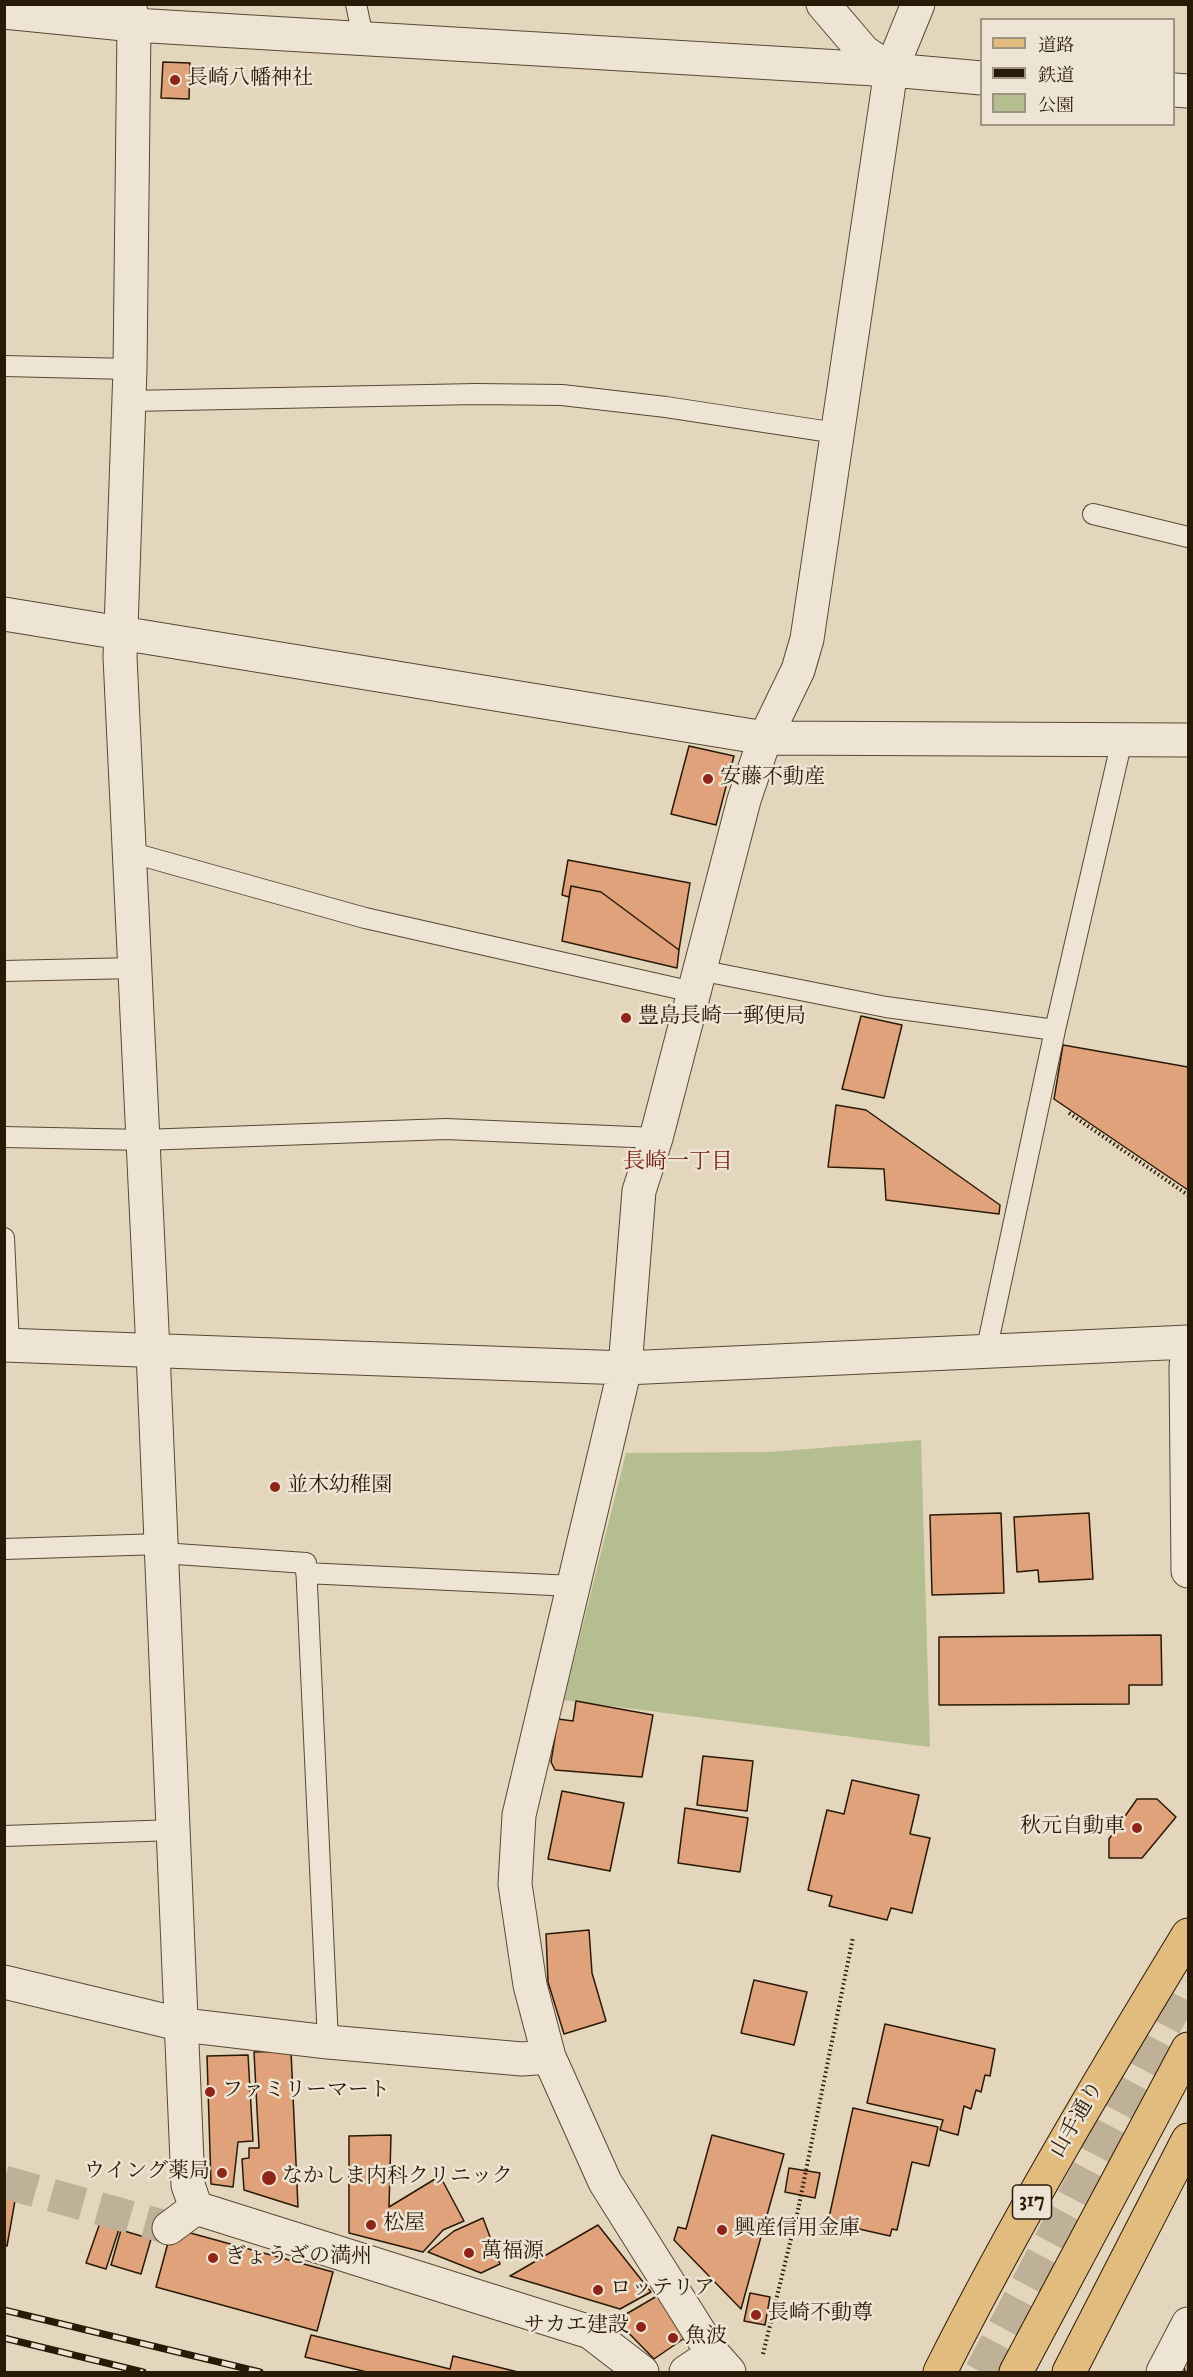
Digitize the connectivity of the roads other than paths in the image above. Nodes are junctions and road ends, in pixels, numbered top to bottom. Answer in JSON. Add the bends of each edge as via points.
{"nodes":[{"id":1,"x":356,"y":4,"type":"edge"},
{"id":2,"x":823,"y":4,"type":"edge"},
{"id":3,"x":918,"y":4,"type":"edge"},
{"id":4,"x":4,"y":12,"type":"edge"},
{"id":5,"x":132,"y":15,"type":"edge"},
{"id":6,"x":363,"y":38,"type":"junction"},
{"id":7,"x":891,"y":70,"type":"junction"},
{"id":8,"x":980,"y":78,"type":"edge"},
{"id":9,"x":4,"y":366,"type":"edge"},
{"id":10,"x":129,"y":385,"type":"junction"},
{"id":11,"x":837,"y":433,"type":"junction"},
{"id":12,"x":1093,"y":514,"type":"dead end"},
{"id":13,"x":1188,"y":537,"type":"edge"},
{"id":14,"x":4,"y":614,"type":"edge"},
{"id":15,"x":121,"y":633,"type":"junction"},
{"id":16,"x":765,"y":738,"type":"junction"},
{"id":17,"x":1122,"y":740,"type":"junction"},
{"id":18,"x":1188,"y":740,"type":"edge"},
{"id":19,"x":129,"y":852,"type":"junction"},
{"id":20,"x":134,"y":968,"type":"junction"},
{"id":21,"x":4,"y":971,"type":"edge"},
{"id":22,"x":696,"y":981,"type":"junction"},
{"id":23,"x":1055,"y":1030,"type":"junction"},
{"id":24,"x":4,"y":1137,"type":"edge"},
{"id":25,"x":656,"y":1138,"type":"junction"},
{"id":26,"x":143,"y":1140,"type":"junction"},
{"id":27,"x":4,"y":1238,"type":"edge"},
{"id":28,"x":1188,"y":1344,"type":"edge"},
{"id":29,"x":7,"y":1345,"type":"edge"},
{"id":30,"x":153,"y":1351,"type":"junction"},
{"id":31,"x":986,"y":1352,"type":"junction"},
{"id":32,"x":625,"y":1368,"type":"junction"},
{"id":33,"x":4,"y":1549,"type":"edge"},
{"id":34,"x":162,"y":1549,"type":"junction"},
{"id":35,"x":1188,"y":1571,"type":"edge"},
{"id":36,"x":306,"y":1573,"type":"junction"},
{"id":37,"x":572,"y":1586,"type":"junction"},
{"id":38,"x":174,"y":1830,"type":"junction"},
{"id":39,"x":4,"y":1836,"type":"edge"},
{"id":40,"x":1188,"y":1935,"type":"edge"},
{"id":41,"x":4,"y":1982,"type":"edge"},
{"id":42,"x":183,"y":2025,"type":"junction"},
{"id":43,"x":328,"y":2042,"type":"junction"},
{"id":44,"x":549,"y":2057,"type":"junction"},
{"id":45,"x":1183,"y":2058,"type":"edge"},
{"id":46,"x":1188,"y":2140,"type":"edge"},
{"id":47,"x":196,"y":2208,"type":"junction"},
{"id":48,"x":169,"y":2228,"type":"dead end"},
{"id":49,"x":1188,"y":2324,"type":"edge"},
{"id":50,"x":721,"y":2363,"type":"edge"},
{"id":51,"x":642,"y":2373,"type":"edge"},
{"id":52,"x":686,"y":2373,"type":"edge"},
{"id":53,"x":940,"y":2373,"type":"edge"},
{"id":54,"x":1016,"y":2373,"type":"edge"},
{"id":55,"x":1069,"y":2373,"type":"edge"},
{"id":56,"x":1163,"y":2373,"type":"edge"}],
"edges":[{"from":1,"to":6,"type":"lane"},
{"from":2,"to":7,"type":"street","via":[[864,51]]},
{"from":3,"to":7,"type":"street"},
{"from":4,"to":5,"type":"street"},
{"from":5,"to":6,"type":"street"},
{"from":5,"to":10,"type":"street"},
{"from":6,"to":7,"type":"street"},
{"from":7,"to":8,"type":"street"},
{"from":7,"to":11,"type":"street"},
{"from":9,"to":10,"type":"lane"},
{"from":10,"to":11,"type":"lane","via":[[562,395]]},
{"from":10,"to":15,"type":"street"},
{"from":11,"to":16,"type":"street","via":[[807,639],[798,670]]},
{"from":12,"to":13,"type":"lane"},
{"from":14,"to":15,"type":"street"},
{"from":15,"to":16,"type":"street"},
{"from":15,"to":19,"type":"street"},
{"from":16,"to":17,"type":"street"},
{"from":16,"to":22,"type":"street","via":[[744,800]]},
{"from":17,"to":18,"type":"street"},
{"from":17,"to":23,"type":"lane"},
{"from":19,"to":20,"type":"street"},
{"from":19,"to":22,"type":"lane","via":[[365,918]]},
{"from":20,"to":21,"type":"lane"},
{"from":20,"to":26,"type":"street"},
{"from":22,"to":23,"type":"lane"},
{"from":22,"to":25,"type":"street"},
{"from":23,"to":31,"type":"lane"},
{"from":24,"to":26,"type":"lane"},
{"from":25,"to":26,"type":"lane","via":[[446,1129]]},
{"from":25,"to":32,"type":"street","via":[[639,1191]]},
{"from":26,"to":30,"type":"street"},
{"from":27,"to":29,"type":"lane"},
{"from":28,"to":31,"type":"street"},
{"from":28,"to":35,"type":"street"},
{"from":29,"to":30,"type":"street"},
{"from":30,"to":32,"type":"street"},
{"from":30,"to":34,"type":"street"},
{"from":31,"to":32,"type":"street"},
{"from":32,"to":37,"type":"street"},
{"from":33,"to":34,"type":"lane"},
{"from":34,"to":36,"type":"lane","via":[[306,1563]]},
{"from":34,"to":38,"type":"street"},
{"from":36,"to":37,"type":"lane"},
{"from":36,"to":43,"type":"lane"},
{"from":37,"to":44,"type":"street","via":[[523,1787],[515,1884],[530,1984]]},
{"from":38,"to":39,"type":"lane"},
{"from":38,"to":42,"type":"street"},
{"from":40,"to":53,"type":"main road","name":"山手通り","number":"317","via":[[979,2295]]},
{"from":41,"to":42,"type":"street"},
{"from":42,"to":43,"type":"street"},
{"from":42,"to":47,"type":"street","via":[[188,2185]]},
{"from":43,"to":44,"type":"street"},
{"from":44,"to":50,"type":"street","via":[[605,2182]]},
{"from":45,"to":54,"type":"main road"},
{"from":46,"to":55,"type":"main road"},
{"from":47,"to":48,"type":"street"},
{"from":47,"to":51,"type":"street","via":[[590,2332]]},
{"from":49,"to":56,"type":"street"},
{"from":50,"to":52,"type":"street"}]}
